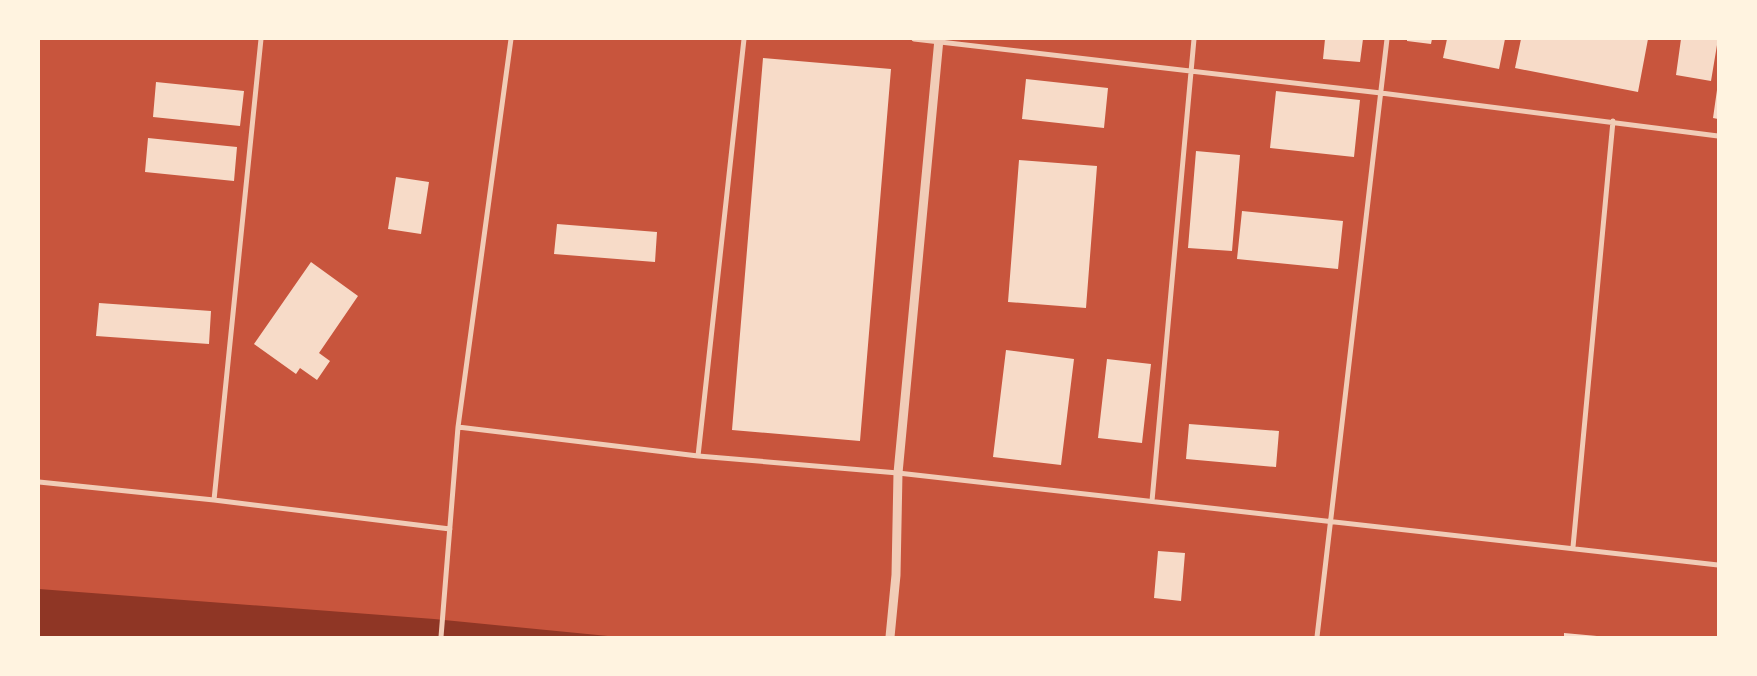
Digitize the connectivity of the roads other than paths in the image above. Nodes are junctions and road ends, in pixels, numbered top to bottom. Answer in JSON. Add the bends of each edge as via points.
{"nodes":[{"id":1,"x":261,"y":39,"type":"edge"},
{"id":2,"x":511,"y":39,"type":"edge"},
{"id":3,"x":744,"y":39,"type":"edge"},
{"id":4,"x":914,"y":39,"type":"edge"},
{"id":5,"x":1194,"y":39,"type":"edge"},
{"id":6,"x":1387,"y":39,"type":"edge"},
{"id":7,"x":939,"y":40,"type":"edge"},
{"id":8,"x":1190,"y":71,"type":"junction"},
{"id":9,"x":1381,"y":93,"type":"junction"},
{"id":10,"x":1613,"y":121,"type":"junction"},
{"id":11,"x":1718,"y":136,"type":"edge"},
{"id":12,"x":458,"y":427,"type":"junction"},
{"id":13,"x":698,"y":456,"type":"junction"},
{"id":14,"x":898,"y":472,"type":"junction"},
{"id":15,"x":39,"y":482,"type":"edge"},
{"id":16,"x":214,"y":500,"type":"junction"},
{"id":17,"x":1152,"y":501,"type":"junction"},
{"id":18,"x":1330,"y":522,"type":"junction"},
{"id":19,"x":450,"y":529,"type":"junction"},
{"id":20,"x":1573,"y":548,"type":"junction"},
{"id":21,"x":1718,"y":565,"type":"edge"},
{"id":22,"x":441,"y":637,"type":"edge"},
{"id":23,"x":890,"y":637,"type":"edge"},
{"id":24,"x":1317,"y":637,"type":"edge"}],
"edges":[{"from":1,"to":16,"type":"street"},
{"from":2,"to":12,"type":"street"},
{"from":3,"to":13,"type":"street"},
{"from":4,"to":7,"type":"street"},
{"from":5,"to":8,"type":"street"},
{"from":6,"to":9,"type":"street"},
{"from":7,"to":8,"type":"street"},
{"from":7,"to":14,"type":"street"},
{"from":8,"to":9,"type":"street"},
{"from":8,"to":17,"type":"street"},
{"from":9,"to":10,"type":"street"},
{"from":9,"to":18,"type":"street"},
{"from":10,"to":11,"type":"street"},
{"from":10,"to":20,"type":"street"},
{"from":12,"to":13,"type":"street"},
{"from":12,"to":19,"type":"street"},
{"from":13,"to":14,"type":"street"},
{"from":14,"to":17,"type":"street"},
{"from":14,"to":23,"type":"street","via":[[896,575]]},
{"from":15,"to":16,"type":"street"},
{"from":16,"to":19,"type":"street"},
{"from":17,"to":18,"type":"street"},
{"from":18,"to":20,"type":"street"},
{"from":18,"to":24,"type":"street"},
{"from":19,"to":22,"type":"street"},
{"from":20,"to":21,"type":"street"}]}
